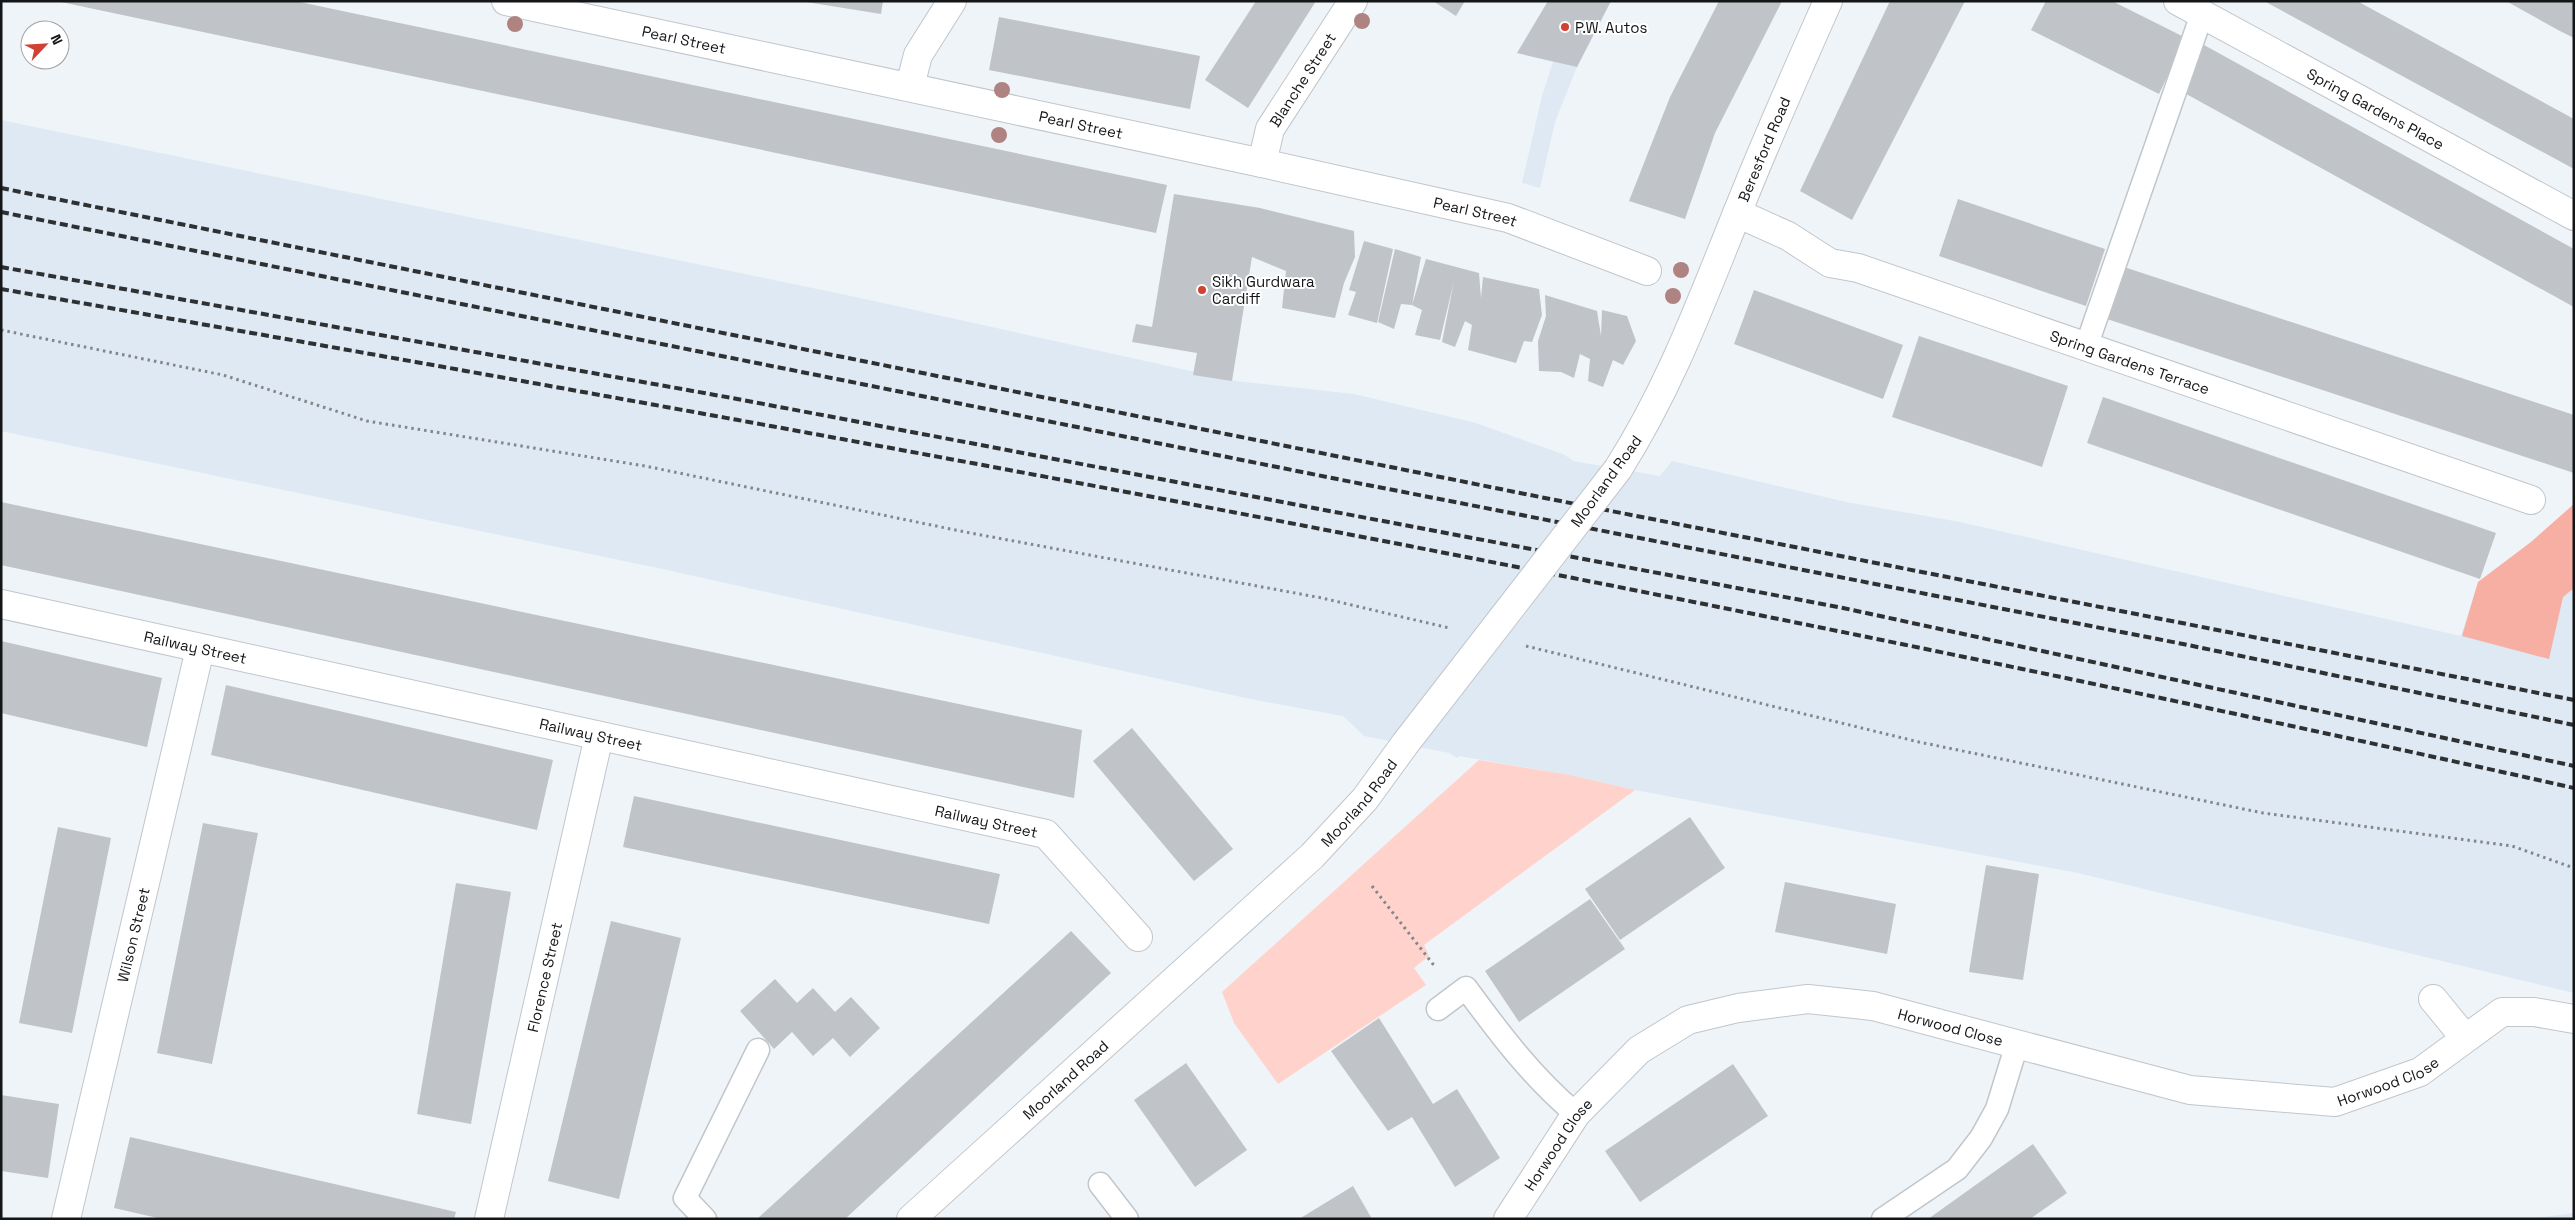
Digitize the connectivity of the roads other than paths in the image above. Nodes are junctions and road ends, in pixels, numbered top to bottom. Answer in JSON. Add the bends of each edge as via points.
{"nodes":[{"id":1,"x":506,"y":1,"type":"edge"},
{"id":2,"x":952,"y":1,"type":"edge"},
{"id":3,"x":1353,"y":1,"type":"edge"},
{"id":4,"x":1828,"y":1,"type":"edge"},
{"id":5,"x":2178,"y":1,"type":"edge"},
{"id":6,"x":2202,"y":14,"type":"junction"},
{"id":7,"x":910,"y":86,"type":"junction"},
{"id":8,"x":1262,"y":163,"type":"junction"},
{"id":9,"x":1737,"y":213,"type":"junction"},
{"id":10,"x":2574,"y":216,"type":"edge"},
{"id":11,"x":1647,"y":271,"type":"dead end"},
{"id":12,"x":1704,"y":299,"type":"joint"},
{"id":13,"x":2086,"y":347,"type":"junction"},
{"id":14,"x":2531,"y":500,"type":"dead end"},
{"id":15,"x":1,"y":604,"type":"edge"},
{"id":16,"x":200,"y":649,"type":"junction"},
{"id":17,"x":599,"y":736,"type":"junction"},
{"id":18,"x":1138,"y":937,"type":"dead end"},
{"id":19,"x":2433,"y":999,"type":"dead end"},
{"id":20,"x":1438,"y":1008,"type":"dead end"},
{"id":21,"x":2574,"y":1019,"type":"edge"},
{"id":22,"x":2465,"y":1038,"type":"junction"},
{"id":23,"x":2017,"y":1044,"type":"junction"},
{"id":24,"x":758,"y":1050,"type":"dead end"},
{"id":25,"x":1576,"y":1114,"type":"junction"},
{"id":26,"x":1100,"y":1184,"type":"dead end"},
{"id":27,"x":66,"y":1219,"type":"edge"},
{"id":28,"x":489,"y":1219,"type":"edge"},
{"id":29,"x":705,"y":1219,"type":"edge"},
{"id":30,"x":911,"y":1219,"type":"edge"},
{"id":31,"x":1127,"y":1219,"type":"edge"},
{"id":32,"x":1508,"y":1219,"type":"edge"},
{"id":33,"x":1883,"y":1219,"type":"edge"}],
"edges":[{"from":1,"to":7,"type":"street","name":"Pearl Street"},
{"from":2,"to":7,"type":"street","via":[[918,55]]},
{"from":3,"to":8,"type":"street","name":"Blanche Street","via":[[1270,129]]},
{"from":4,"to":9,"type":"street","name":"Beresford Road"},
{"from":5,"to":6,"type":"street","name":"Spring Gardens Place"},
{"from":6,"to":10,"type":"street","name":"Spring Gardens Place"},
{"from":6,"to":13,"type":"lane"},
{"from":7,"to":8,"type":"street","name":"Pearl Street"},
{"from":8,"to":11,"type":"street","name":"Pearl Street","via":[[1508,218]]},
{"from":9,"to":12,"type":"street","name":"Beresford Road"},
{"from":9,"to":13,"type":"street","name":"Spring Gardens Terrace","via":[[1788,236],[1830,263],[1858,268]]},
{"from":12,"to":30,"type":"street","name":"Moorland Road","bridge":true,"via":[[1646,425],[1618,469],[1365,799],[1312,856]]},
{"from":13,"to":14,"type":"street","name":"Spring Gardens Terrace"},
{"from":15,"to":16,"type":"street","name":"Railway Street"},
{"from":16,"to":17,"type":"street","name":"Railway Street"},
{"from":16,"to":27,"type":"street","name":"Wilson Street"},
{"from":17,"to":18,"type":"street","name":"Railway Street","via":[[1046,834]]},
{"from":17,"to":28,"type":"street","name":"Florence Street"},
{"from":19,"to":22,"type":"street"},
{"from":20,"to":25,"type":"lane","via":[[1466,988],[1512,1050],[1551,1094]]},
{"from":21,"to":22,"type":"street","name":"Horwood Close","via":[[2534,1012],[2502,1012]]},
{"from":22,"to":23,"type":"street","name":"Horwood Close","via":[[2420,1072],[2335,1102],[2190,1090]]},
{"from":23,"to":25,"type":"street","name":"Horwood Close","via":[[1873,1006],[1808,999],[1738,1008],[1688,1020],[1639,1050]]},
{"from":23,"to":33,"type":"lane","via":[[1997,1109],[1981,1138],[1957,1169]]},
{"from":24,"to":29,"type":"lane","via":[[685,1198]]},
{"from":25,"to":32,"type":"street","name":"Horwood Close"},
{"from":26,"to":31,"type":"lane"}]}
